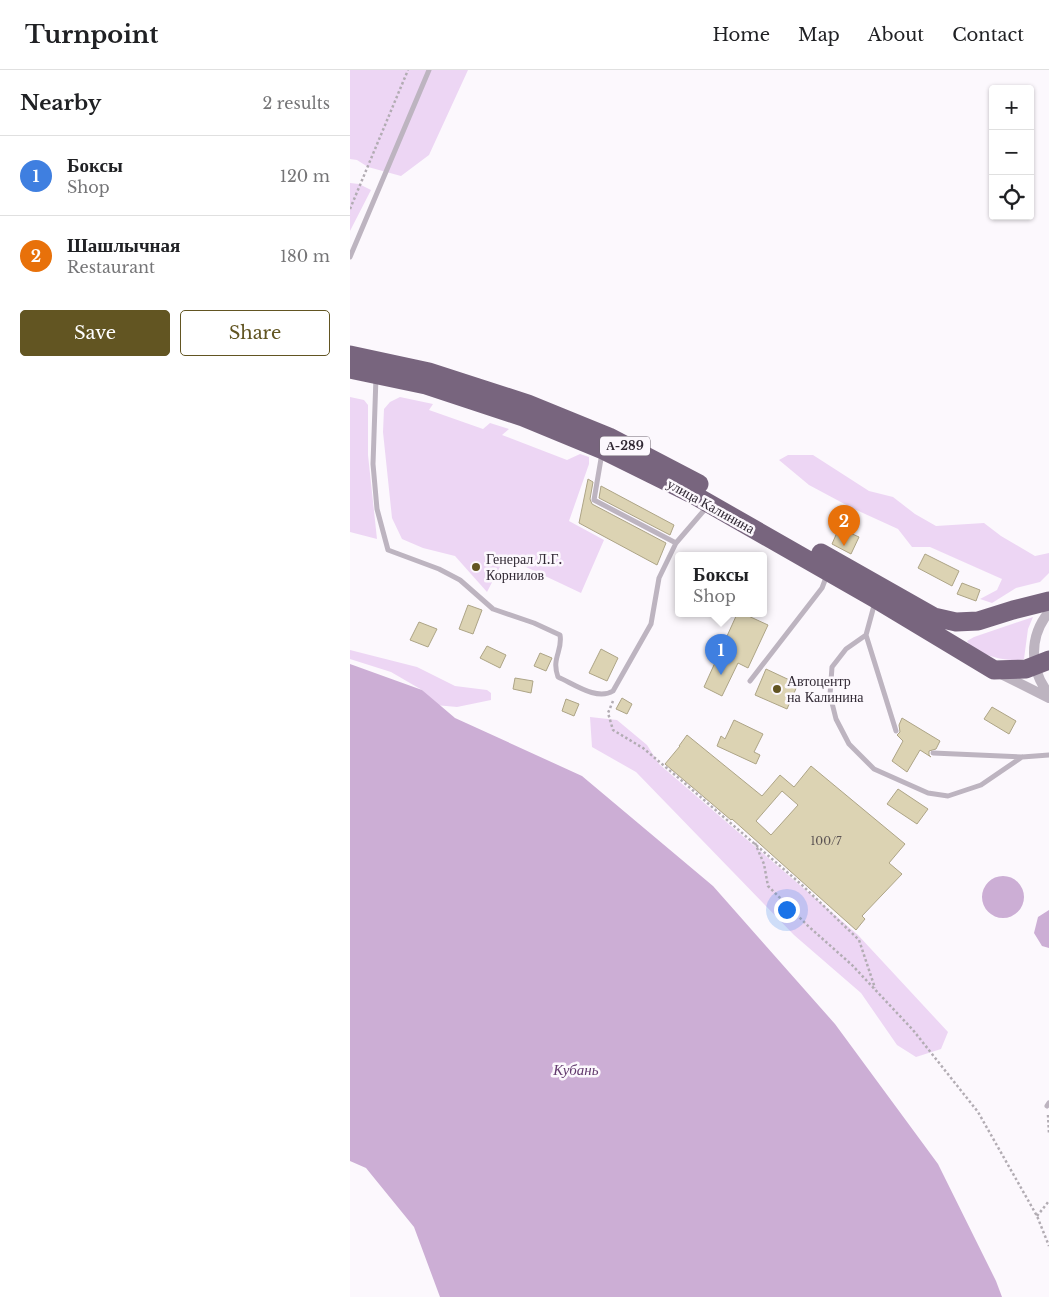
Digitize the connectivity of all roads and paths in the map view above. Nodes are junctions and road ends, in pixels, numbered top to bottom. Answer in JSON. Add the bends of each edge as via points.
{"nodes":[{"id":1,"x":408,"y":70,"type":"edge"},
{"id":2,"x":428,"y":70,"type":"edge"},
{"id":3,"x":350,"y":209,"type":"edge"},
{"id":4,"x":350,"y":257,"type":"edge"},
{"id":5,"x":350,"y":355,"type":"edge"},
{"id":6,"x":350,"y":369,"type":"edge"},
{"id":7,"x":376,"y":374,"type":"junction"},
{"id":8,"x":603,"y":450,"type":"junction"},
{"id":9,"x":709,"y":504,"type":"junction"},
{"id":10,"x":676,"y":543,"type":"junction"},
{"id":11,"x":828,"y":572,"type":"junction"},
{"id":12,"x":876,"y":599,"type":"junction"},
{"id":13,"x":1049,"y":601,"type":"edge"},
{"id":14,"x":1049,"y":612,"type":"edge"},
{"id":15,"x":866,"y":635,"type":"junction"},
{"id":16,"x":1042,"y":663,"type":"edge"},
{"id":17,"x":994,"y":670,"type":"junction"},
{"id":18,"x":750,"y":681,"type":"dead end"},
{"id":19,"x":1049,"y":694,"type":"edge"},
{"id":20,"x":615,"y":696,"type":"dead end"},
{"id":21,"x":1049,"y":698,"type":"edge"},
{"id":22,"x":896,"y":731,"type":"dead end"},
{"id":23,"x":933,"y":753,"type":"dead end"},
{"id":24,"x":1049,"y":755,"type":"edge"},
{"id":25,"x":1022,"y":757,"type":"junction"},
{"id":26,"x":755,"y":843,"type":"junction"},
{"id":27,"x":875,"y":990,"type":"junction"},
{"id":28,"x":1048,"y":1104,"type":"edge"},
{"id":29,"x":1049,"y":1134,"type":"edge"},
{"id":30,"x":1049,"y":1201,"type":"edge"},
{"id":31,"x":1037,"y":1216,"type":"junction"},
{"id":32,"x":1049,"y":1246,"type":"edge"}],
"edges":[{"from":1,"to":3,"type":"path"},
{"from":2,"to":4,"type":"lane"},
{"from":5,"to":13,"type":"highway","name":"улица Калинина","number":"А-289","via":[[429,372],[528,404],[609,437],[700,484],[934,616],[956,622],[978,621]]},
{"from":6,"to":7,"type":"highway","name":"улица Калинина","number":"А-289"},
{"from":7,"to":8,"type":"highway","name":"улица Калинина","number":"А-289","via":[[426,385],[523,417]]},
{"from":7,"to":10,"type":"lane","via":[[373,464],[377,509],[388,550],[439,569],[460,580],[493,609],[560,636],[554,664],[558,676],[597,695],[614,691],[651,624],[659,578]]},
{"from":8,"to":9,"type":"highway","name":"улица Калинина","number":"А-289"},
{"from":8,"to":10,"type":"lane","via":[[594,500]]},
{"from":9,"to":10,"type":"lane"},
{"from":9,"to":11,"type":"highway","name":"улица Калинина","number":"А-289"},
{"from":11,"to":12,"type":"highway","name":"улица Калинина","number":"А-289"},
{"from":11,"to":18,"type":"lane","via":[[822,588]]},
{"from":12,"to":15,"type":"lane"},
{"from":12,"to":17,"type":"highway","name":"улица Калинина","number":"А-289"},
{"from":14,"to":16,"type":"street","via":[[1036,635],[1034,654]]},
{"from":15,"to":22,"type":"lane"},
{"from":15,"to":25,"type":"lane","via":[[846,649],[832,667],[830,695],[836,719],[848,744],[874,768],[928,793],[948,796],[981,785]]},
{"from":16,"to":17,"type":"highway","via":[[1026,669]]},
{"from":16,"to":19,"type":"street","via":[[1040,681]]},
{"from":17,"to":21,"type":"street","name":"улица Калинина","number":"А-289"},
{"from":20,"to":26,"type":"path","via":[[608,713],[613,730],[643,748]]},
{"from":23,"to":25,"type":"lane"},
{"from":24,"to":25,"type":"lane"},
{"from":26,"to":27,"type":"path","via":[[764,864],[768,886]]},
{"from":26,"to":27,"type":"path","via":[[859,940]]},
{"from":27,"to":31,"type":"path","via":[[913,1030],[978,1112]]},
{"from":28,"to":29,"type":"path"},
{"from":30,"to":31,"type":"path"},
{"from":31,"to":32,"type":"path"}]}
